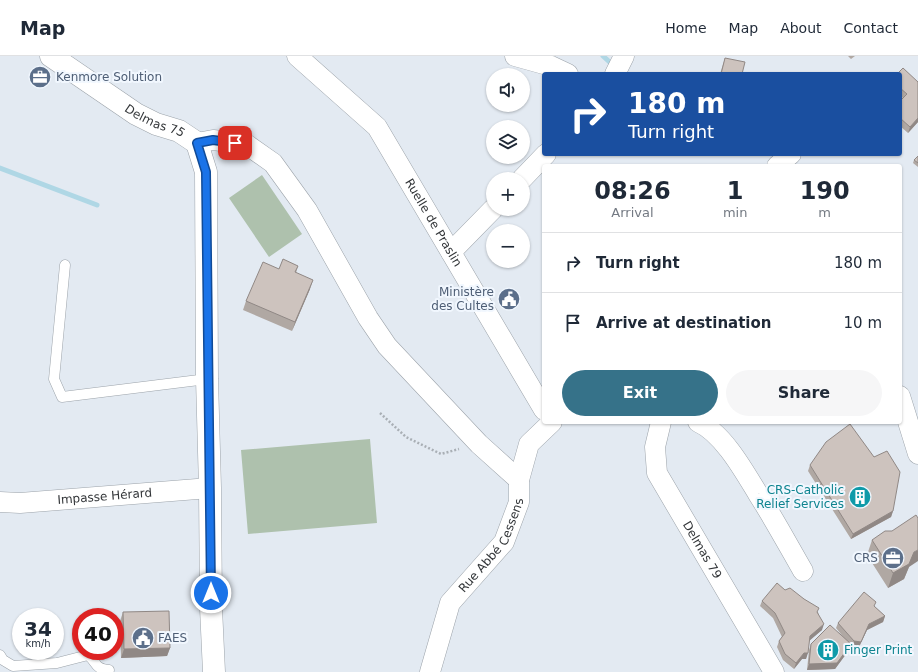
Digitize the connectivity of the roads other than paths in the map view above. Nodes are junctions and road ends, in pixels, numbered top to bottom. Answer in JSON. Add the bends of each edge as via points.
{"nodes":[{"id":1,"x":51,"y":56,"type":"edge"},
{"id":2,"x":297,"y":56,"type":"edge"},
{"id":3,"x":515,"y":56,"type":"edge"},
{"id":4,"x":624,"y":56,"type":"edge"},
{"id":5,"x":564,"y":72,"type":"edge"},
{"id":6,"x":616,"y":72,"type":"edge"},
{"id":7,"x":197,"y":143,"type":"junction"},
{"id":8,"x":544,"y":156,"type":"edge"},
{"id":9,"x":788,"y":156,"type":"edge"},
{"id":10,"x":779,"y":164,"type":"edge"},
{"id":11,"x":529,"y":172,"type":"edge"},
{"id":12,"x":486,"y":216,"type":"edge"},
{"id":13,"x":451,"y":252,"type":"junction"},
{"id":14,"x":65,"y":265,"type":"dead end"},
{"id":15,"x":207,"y":379,"type":"junction"},
{"id":16,"x":902,"y":402,"type":"edge"},
{"id":17,"x":542,"y":406,"type":"edge"},
{"id":18,"x":546,"y":424,"type":"edge"},
{"id":19,"x":661,"y":424,"type":"edge"},
{"id":20,"x":703,"y":424,"type":"edge"},
{"id":21,"x":918,"y":454,"type":"edge"},
{"id":22,"x":520,"y":480,"type":"junction"},
{"id":23,"x":210,"y":488,"type":"junction"},
{"id":24,"x":0,"y":502,"type":"edge"},
{"id":25,"x":803,"y":571,"type":"dead end"},
{"id":26,"x":0,"y":656,"type":"edge"},
{"id":27,"x":109,"y":670,"type":"dead end"},
{"id":28,"x":214,"y":672,"type":"edge"},
{"id":29,"x":430,"y":672,"type":"edge"},
{"id":30,"x":774,"y":672,"type":"edge"}],
"edges":[{"from":1,"to":7,"type":"street","name":"Delmas 75","via":[[136,114],[178,131]]},
{"from":2,"to":13,"type":"street","name":"Ruelle de Praslin","via":[[377,127]]},
{"from":3,"to":5,"type":"street"},
{"from":4,"to":6,"type":"street"},
{"from":7,"to":15,"type":"street","name":"Delmas 75","via":[[206,172]]},
{"from":7,"to":22,"type":"street","via":[[213,140],[246,144],[273,163],[306,210],[387,346],[479,444]]},
{"from":8,"to":11,"type":"street"},
{"from":9,"to":10,"type":"street"},
{"from":12,"to":13,"type":"street"},
{"from":13,"to":17,"type":"street","name":"Ruelle de Praslin"},
{"from":14,"to":15,"type":"lane","via":[[54,379],[62,397]]},
{"from":15,"to":23,"type":"street","name":"Delmas 75"},
{"from":16,"to":21,"type":"street"},
{"from":18,"to":22,"type":"street","name":"Rue Abbé Cessens","via":[[528,444]]},
{"from":19,"to":30,"type":"street","name":"Delmas 79","via":[[655,447],[658,473]]},
{"from":20,"to":25,"type":"street","via":[[727,447],[781,531]]},
{"from":22,"to":29,"type":"street","name":"Rue Abbé Cessens","via":[[519,502],[504,542],[450,603]]},
{"from":23,"to":24,"type":"street","name":"Impasse Hérard","via":[[20,503]]},
{"from":23,"to":28,"type":"street","name":"Delmas 75"},
{"from":26,"to":27,"type":"lane","via":[[13,666],[57,663],[88,655],[101,669]]}]}
